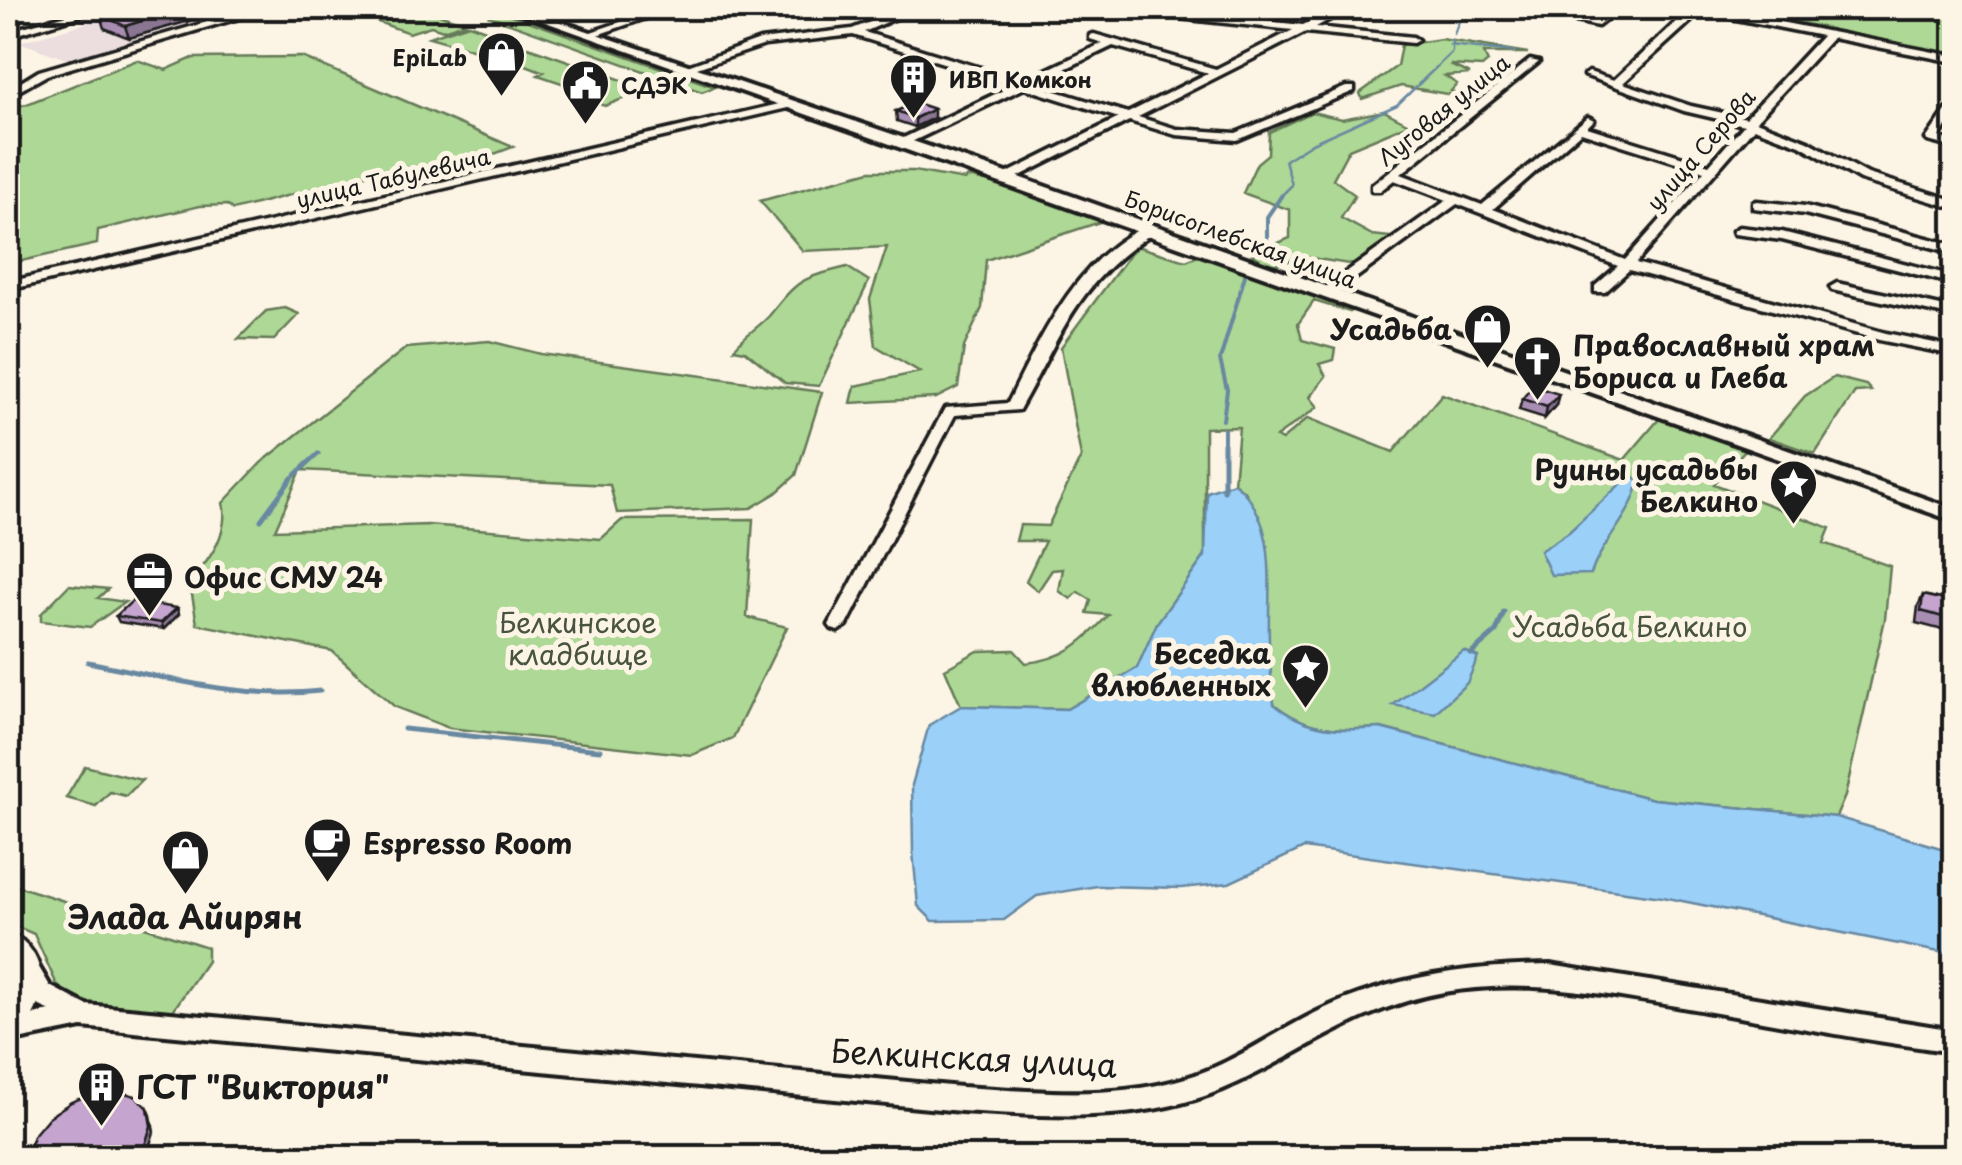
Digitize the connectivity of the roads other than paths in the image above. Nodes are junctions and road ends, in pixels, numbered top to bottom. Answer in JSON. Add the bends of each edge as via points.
{"nodes":[{"id":1,"x":102,"y":8,"type":"edge"},
{"id":2,"x":202,"y":8,"type":"edge"},
{"id":3,"x":267,"y":8,"type":"edge"},
{"id":4,"x":511,"y":8,"type":"edge"},
{"id":5,"x":670,"y":8,"type":"edge"},
{"id":6,"x":914,"y":8,"type":"edge"},
{"id":7,"x":1111,"y":8,"type":"edge"},
{"id":8,"x":1346,"y":8,"type":"edge"},
{"id":9,"x":1523,"y":8,"type":"edge"},
{"id":10,"x":1616,"y":8,"type":"edge"},
{"id":11,"x":1697,"y":8,"type":"edge"},
{"id":12,"x":229,"y":18,"type":"junction"},
{"id":13,"x":1302,"y":29,"type":"junction"},
{"id":14,"x":854,"y":32,"type":"junction"},
{"id":15,"x":8,"y":34,"type":"edge"},
{"id":16,"x":590,"y":34,"type":"junction"},
{"id":17,"x":1830,"y":34,"type":"junction"},
{"id":18,"x":1094,"y":37,"type":"dead end"},
{"id":19,"x":1414,"y":40,"type":"dead end"},
{"id":20,"x":1113,"y":42,"type":"junction"},
{"id":21,"x":1954,"y":59,"type":"edge"},
{"id":22,"x":1534,"y":62,"type":"dead end"},
{"id":23,"x":684,"y":69,"type":"junction"},
{"id":24,"x":1216,"y":72,"type":"junction"},
{"id":25,"x":1589,"y":75,"type":"dead end"},
{"id":26,"x":1616,"y":84,"type":"junction"},
{"id":27,"x":1020,"y":86,"type":"junction"},
{"id":28,"x":1350,"y":90,"type":"dead end"},
{"id":29,"x":8,"y":94,"type":"edge"},
{"id":30,"x":788,"y":105,"type":"junction"},
{"id":31,"x":1954,"y":107,"type":"edge"},
{"id":32,"x":1127,"y":120,"type":"junction"},
{"id":33,"x":1752,"y":123,"type":"junction"},
{"id":34,"x":901,"y":143,"type":"junction"},
{"id":35,"x":1954,"y":144,"type":"edge"},
{"id":36,"x":1710,"y":169,"type":"junction"},
{"id":37,"x":1393,"y":175,"type":"junction"},
{"id":38,"x":1008,"y":178,"type":"junction"},
{"id":39,"x":1376,"y":188,"type":"dead end"},
{"id":40,"x":1456,"y":199,"type":"junction"},
{"id":41,"x":1954,"y":204,"type":"edge"},
{"id":42,"x":1757,"y":205,"type":"dead end"},
{"id":43,"x":1483,"y":211,"type":"junction"},
{"id":44,"x":1149,"y":229,"type":"junction"},
{"id":45,"x":1740,"y":231,"type":"dead end"},
{"id":46,"x":1954,"y":249,"type":"edge"},
{"id":47,"x":1626,"y":264,"type":"junction"},
{"id":48,"x":1954,"y":280,"type":"edge"},
{"id":49,"x":8,"y":286,"type":"edge"},
{"id":50,"x":1837,"y":286,"type":"dead end"},
{"id":51,"x":1600,"y":289,"type":"dead end"},
{"id":52,"x":1326,"y":293,"type":"junction"},
{"id":53,"x":1954,"y":313,"type":"edge"},
{"id":54,"x":1954,"y":350,"type":"edge"},
{"id":55,"x":1954,"y":514,"type":"edge"},
{"id":56,"x":838,"y":625,"type":"dead end"},
{"id":57,"x":16,"y":954,"type":"edge"},
{"id":58,"x":82,"y":1016,"type":"junction"},
{"id":59,"x":8,"y":1022,"type":"edge"},
{"id":60,"x":8,"y":1031,"type":"edge"},
{"id":61,"x":1954,"y":1041,"type":"edge"}],
"edges":[{"from":1,"to":15,"type":"street"},
{"from":2,"to":12,"type":"street"},
{"from":3,"to":12,"type":"street"},
{"from":4,"to":16,"type":"street","name":"Борисоглебская улица"},
{"from":5,"to":16,"type":"street"},
{"from":6,"to":14,"type":"street"},
{"from":7,"to":13,"type":"street"},
{"from":8,"to":13,"type":"street"},
{"from":9,"to":10,"type":"street","via":[[1598,23]]},
{"from":11,"to":17,"type":"street"},
{"from":11,"to":26,"type":"street"},
{"from":12,"to":29,"type":"street","via":[[43,74]]},
{"from":13,"to":19,"type":"street"},
{"from":13,"to":24,"type":"street"},
{"from":14,"to":23,"type":"street","via":[[764,42]]},
{"from":14,"to":27,"type":"street"},
{"from":16,"to":23,"type":"street","name":"Борисоглебская улица"},
{"from":17,"to":21,"type":"street"},
{"from":17,"to":33,"type":"street","name":"улица Серова"},
{"from":18,"to":20,"type":"street"},
{"from":20,"to":24,"type":"street"},
{"from":20,"to":27,"type":"street"},
{"from":22,"to":37,"type":"street","name":"Луговая улица"},
{"from":23,"to":30,"type":"street","name":"Борисоглебская улица"},
{"from":24,"to":32,"type":"street"},
{"from":25,"to":26,"type":"street"},
{"from":26,"to":33,"type":"street"},
{"from":27,"to":32,"type":"street"},
{"from":27,"to":34,"type":"street"},
{"from":28,"to":32,"type":"street","via":[[1237,137]]},
{"from":30,"to":34,"type":"street","name":"Борисоглебская улица"},
{"from":30,"to":49,"type":"street","name":"улица Табулевича"},
{"from":31,"to":35,"type":"street","via":[[1932,139]]},
{"from":32,"to":38,"type":"street"},
{"from":33,"to":36,"type":"street","name":"улица Серова"},
{"from":33,"to":41,"type":"street","via":[[1864,178]]},
{"from":34,"to":38,"type":"street","name":"Борисоглебская улица"},
{"from":36,"to":43,"type":"street","via":[[1584,124]]},
{"from":36,"to":47,"type":"street","name":"улица Серова"},
{"from":37,"to":39,"type":"street","name":"Луговая улица"},
{"from":37,"to":40,"type":"street"},
{"from":38,"to":44,"type":"street","name":"Борисоглебская улица"},
{"from":40,"to":43,"type":"street"},
{"from":40,"to":52,"type":"street"},
{"from":42,"to":46,"type":"street","via":[[1881,223]]},
{"from":43,"to":47,"type":"street"},
{"from":44,"to":52,"type":"street","name":"Борисоглебская улица"},
{"from":44,"to":56,"type":"street","via":[[1122,244],[1062,310],[1014,407],[950,411]]},
{"from":45,"to":48,"type":"street"},
{"from":47,"to":51,"type":"street","name":"улица Серова"},
{"from":47,"to":54,"type":"street","via":[[1811,318]]},
{"from":50,"to":53,"type":"street"},
{"from":52,"to":55,"type":"street","name":"Борисоглебская улица"},
{"from":57,"to":58,"type":"street","name":"Белкинская улица","via":[[40,994]]},
{"from":57,"to":59,"type":"main road","via":[[27,979]]},
{"from":58,"to":60,"type":"street","name":"Белкинская улица"},
{"from":58,"to":61,"type":"street","name":"Белкинская улица","via":[[1044,1103],[1178,1092],[1257,1061],[1358,1006],[1440,979],[1489,975],[1550,974]]}]}
